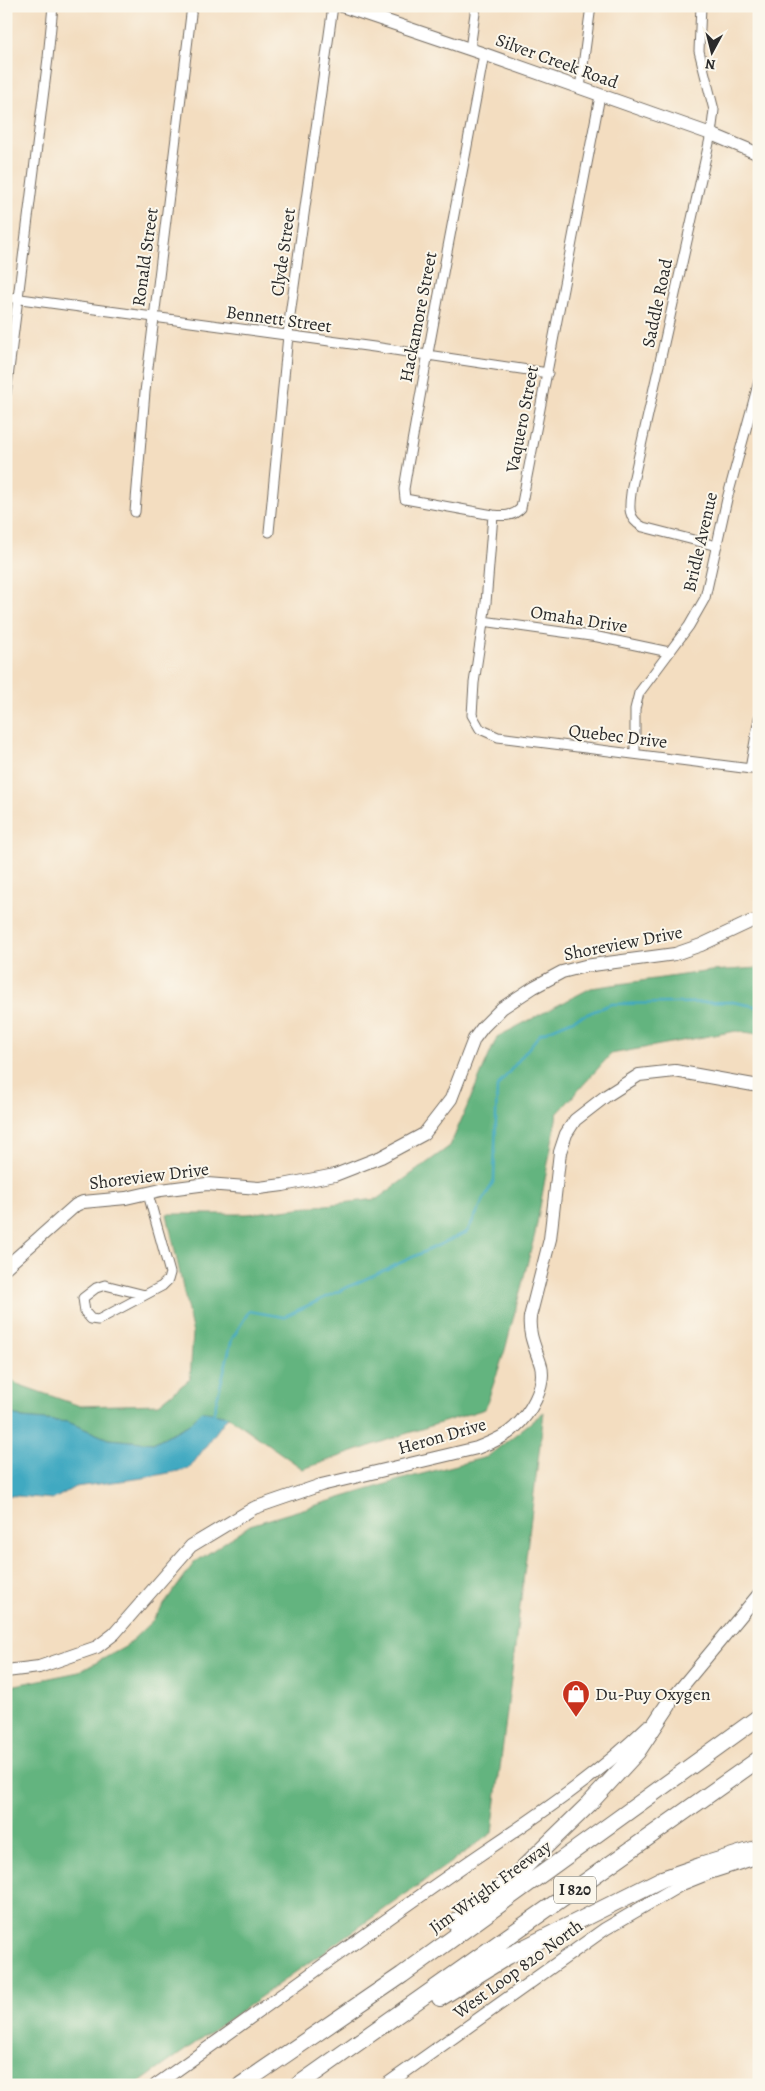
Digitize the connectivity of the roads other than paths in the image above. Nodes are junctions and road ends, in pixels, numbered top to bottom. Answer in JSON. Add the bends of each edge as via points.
{"nodes":[{"id":1,"x":52,"y":6,"type":"edge"},
{"id":2,"x":192,"y":6,"type":"edge"},
{"id":3,"x":334,"y":6,"type":"edge"},
{"id":4,"x":342,"y":6,"type":"edge"},
{"id":5,"x":476,"y":6,"type":"edge"},
{"id":6,"x":591,"y":6,"type":"edge"},
{"id":7,"x":701,"y":6,"type":"edge"},
{"id":8,"x":470,"y":49,"type":"junction"},
{"id":9,"x":484,"y":54,"type":"junction"},
{"id":10,"x":580,"y":88,"type":"junction"},
{"id":11,"x":600,"y":96,"type":"junction"},
{"id":12,"x":711,"y":134,"type":"junction"},
{"id":13,"x":759,"y":154,"type":"edge"},
{"id":14,"x":6,"y":297,"type":"edge"},
{"id":15,"x":19,"y":299,"type":"junction"},
{"id":16,"x":154,"y":318,"type":"junction"},
{"id":17,"x":288,"y":337,"type":"junction"},
{"id":18,"x":426,"y":355,"type":"junction"},
{"id":19,"x":548,"y":373,"type":"junction"},
{"id":20,"x":759,"y":381,"type":"edge"},
{"id":21,"x":6,"y":394,"type":"edge"},
{"id":22,"x":135,"y":512,"type":"dead end"},
{"id":23,"x":492,"y":515,"type":"junction"},
{"id":24,"x":269,"y":532,"type":"dead end"},
{"id":25,"x":716,"y":546,"type":"junction"},
{"id":26,"x":483,"y":621,"type":"junction"},
{"id":27,"x":669,"y":652,"type":"junction"},
{"id":28,"x":759,"y":718,"type":"edge"},
{"id":29,"x":636,"y":754,"type":"junction"},
{"id":30,"x":754,"y":770,"type":"edge"},
{"id":31,"x":759,"y":921,"type":"edge"},
{"id":32,"x":759,"y":1086,"type":"edge"},
{"id":33,"x":148,"y":1194,"type":"junction"},
{"id":34,"x":6,"y":1267,"type":"edge"},
{"id":35,"x":145,"y":1295,"type":"junction"},
{"id":36,"x":759,"y":1594,"type":"edge"},
{"id":37,"x":6,"y":1671,"type":"edge"},
{"id":38,"x":668,"y":1705,"type":"junction"},
{"id":39,"x":759,"y":1717,"type":"edge"},
{"id":40,"x":759,"y":1759,"type":"edge"},
{"id":41,"x":759,"y":1848,"type":"edge"},
{"id":42,"x":759,"y":1857,"type":"edge"},
{"id":43,"x":402,"y":1974,"type":"junction"},
{"id":44,"x":391,"y":2021,"type":"junction"},
{"id":45,"x":156,"y":2085,"type":"edge"},
{"id":46,"x":242,"y":2085,"type":"edge"},
{"id":47,"x":298,"y":2085,"type":"edge"},
{"id":48,"x":386,"y":2085,"type":"edge"}],
"edges":[{"from":1,"to":15,"type":"street"},
{"from":2,"to":16,"type":"street","name":"Ronald Street"},
{"from":3,"to":17,"type":"street","name":"Clyde Street"},
{"from":4,"to":8,"type":"street","name":"Silver Creek Road"},
{"from":5,"to":8,"type":"street"},
{"from":6,"to":10,"type":"street"},
{"from":7,"to":12,"type":"street","name":"Saddle Road","via":[[699,51],[714,110]]},
{"from":8,"to":9,"type":"street","name":"Silver Creek Road"},
{"from":9,"to":10,"type":"street","name":"Silver Creek Road"},
{"from":9,"to":18,"type":"street","name":"Hackamore Street"},
{"from":10,"to":11,"type":"street","name":"Silver Creek Road"},
{"from":11,"to":12,"type":"street","name":"Silver Creek Road"},
{"from":11,"to":19,"type":"street","name":"Vaquero Street"},
{"from":12,"to":13,"type":"street","name":"Silver Creek Road"},
{"from":12,"to":25,"type":"street","name":"Saddle Road","via":[[630,503],[631,518],[635,523]]},
{"from":14,"to":15,"type":"street","name":"Bennett Street"},
{"from":15,"to":16,"type":"street","name":"Bennett Street"},
{"from":15,"to":21,"type":"street"},
{"from":16,"to":17,"type":"street","name":"Bennett Street"},
{"from":16,"to":22,"type":"street","name":"Ronald Street"},
{"from":17,"to":18,"type":"street","name":"Bennett Street"},
{"from":17,"to":24,"type":"street","name":"Clyde Street"},
{"from":18,"to":19,"type":"street","name":"Bennett Street"},
{"from":18,"to":23,"type":"street","name":"Hackamore Street","via":[[404,489],[406,499]]},
{"from":19,"to":23,"type":"street","name":"Vaquero Street","via":[[521,508],[507,516]]},
{"from":20,"to":25,"type":"street","name":"Bridle Avenue"},
{"from":23,"to":26,"type":"street"},
{"from":25,"to":27,"type":"street","name":"Bridle Avenue","via":[[705,598]]},
{"from":26,"to":27,"type":"street","name":"Omaha Drive","via":[[598,637]]},
{"from":26,"to":29,"type":"street","name":"Quebec Drive","via":[[472,714],[484,732],[498,737]]},
{"from":27,"to":29,"type":"street","name":"Bridle Avenue","via":[[639,694],[635,709]]},
{"from":28,"to":30,"type":"street"},
{"from":29,"to":30,"type":"street","name":"Quebec Drive"},
{"from":31,"to":33,"type":"street","name":"Shoreview Drive","via":[[675,954],[585,966],[562,972],[534,987],[502,1008],[483,1026],[474,1040],[451,1099],[424,1134],[381,1157],[335,1175],[283,1186],[259,1188],[207,1184]]},
{"from":32,"to":37,"type":"street","name":"Heron Drive","via":[[675,1071],[639,1075],[575,1120],[560,1152],[550,1239],[530,1317],[529,1328],[542,1379],[535,1400],[514,1428],[477,1448],[321,1484],[254,1508],[191,1546],[114,1634],[97,1647],[39,1667]]},
{"from":33,"to":34,"type":"street","name":"Shoreview Drive","via":[[83,1202]]},
{"from":33,"to":35,"type":"street","via":[[170,1273],[162,1286]]},
{"from":35,"to":35,"type":"street","via":[[98,1320],[91,1319],[85,1312],[83,1298],[106,1285]]},
{"from":36,"to":38,"type":"street"},
{"from":38,"to":43,"type":"highway","via":[[637,1752],[589,1804],[512,1879],[414,1954]]},
{"from":38,"to":45,"type":"street","via":[[611,1761],[563,1798]]},
{"from":39,"to":43,"type":"highway","name":"Jim Wright Freeway","number":"I 820"},
{"from":40,"to":44,"type":"highway","number":"I 820"},
{"from":41,"to":44,"type":"highway","via":[[662,1880],[508,1956],[420,2010]]},
{"from":42,"to":48,"type":"street","name":"West Loop 820 North","via":[[682,1884],[605,1929]]},
{"from":43,"to":46,"type":"highway","name":"Jim Wright Freeway","number":"I 820"},
{"from":44,"to":47,"type":"highway","number":"I 820"}]}
